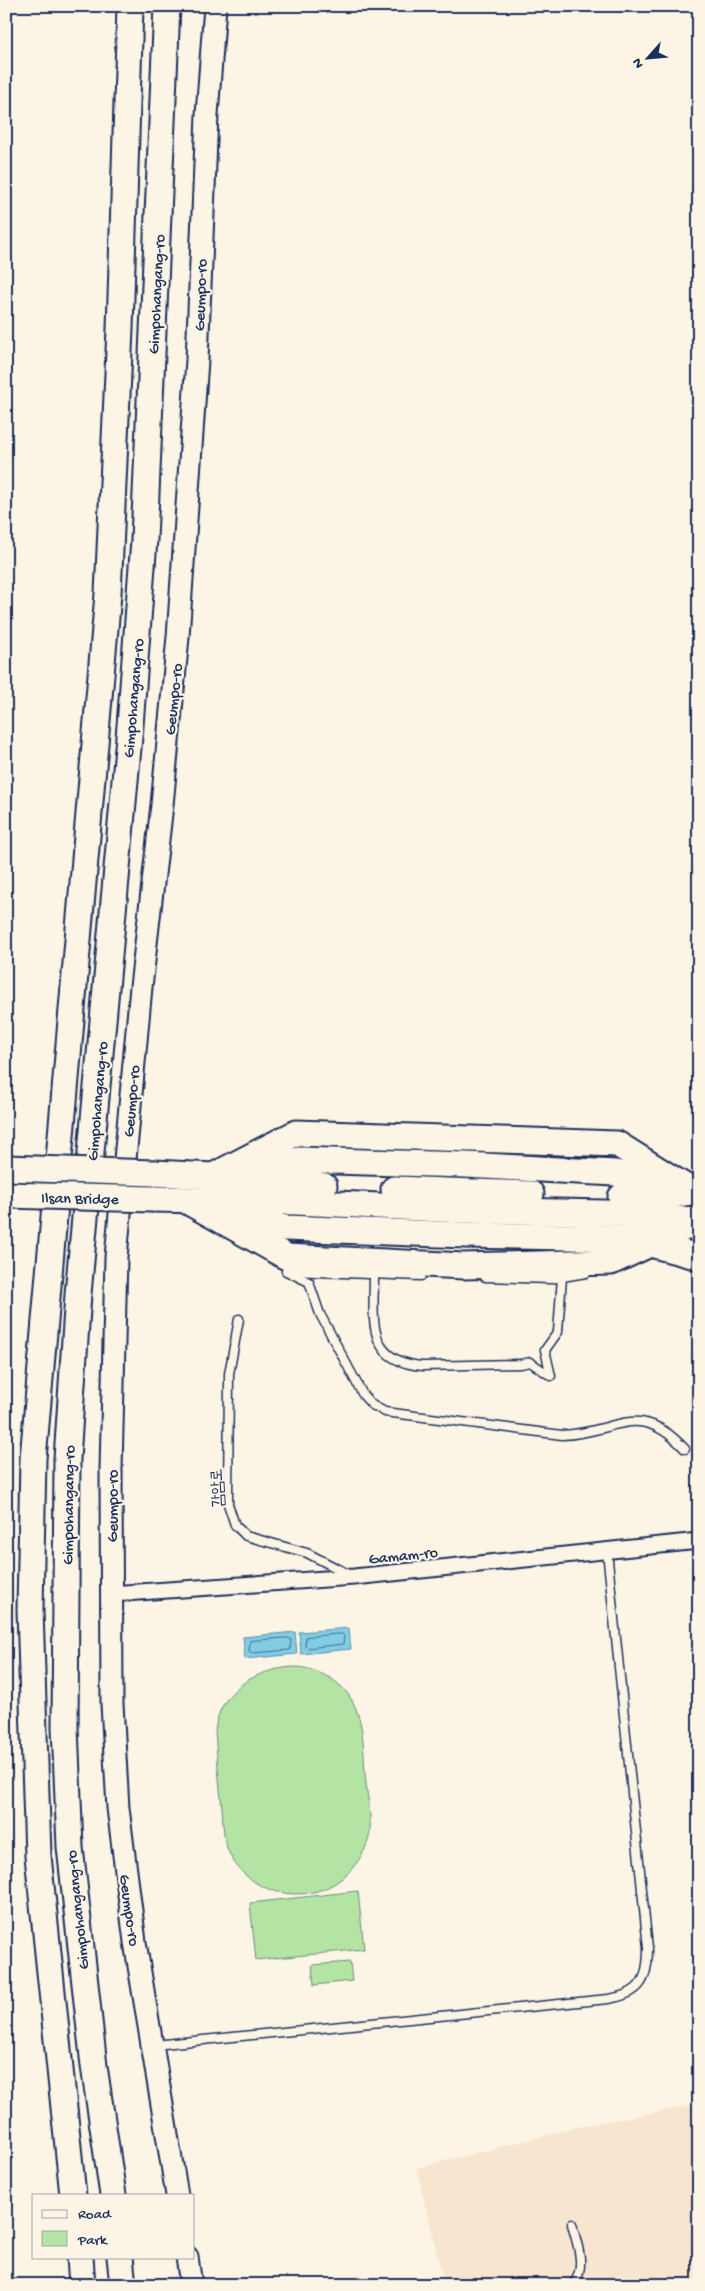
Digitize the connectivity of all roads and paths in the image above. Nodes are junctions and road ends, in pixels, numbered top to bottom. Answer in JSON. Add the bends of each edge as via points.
{"nodes":[{"id":1,"x":130,"y":6,"type":"edge"},
{"id":2,"x":168,"y":6,"type":"edge"},
{"id":3,"x":216,"y":6,"type":"edge"},
{"id":4,"x":6,"y":1168,"type":"edge"},
{"id":5,"x":213,"y":1176,"type":"junction"},
{"id":6,"x":696,"y":1191,"type":"edge"},
{"id":7,"x":6,"y":1195,"type":"edge"},
{"id":8,"x":185,"y":1199,"type":"junction"},
{"id":9,"x":698,"y":1222,"type":"edge"},
{"id":10,"x":650,"y":1244,"type":"junction"},
{"id":11,"x":699,"y":1257,"type":"edge"},
{"id":12,"x":611,"y":1262,"type":"junction"},
{"id":13,"x":374,"y":1275,"type":"junction"},
{"id":14,"x":432,"y":1276,"type":"dead end"},
{"id":15,"x":472,"y":1277,"type":"dead end"},
{"id":16,"x":562,"y":1277,"type":"junction"},
{"id":17,"x":239,"y":1319,"type":"dead end"},
{"id":18,"x":685,"y":1450,"type":"dead end"},
{"id":19,"x":699,"y":1541,"type":"edge"},
{"id":20,"x":607,"y":1551,"type":"junction"},
{"id":21,"x":354,"y":1577,"type":"junction"},
{"id":22,"x":110,"y":1594,"type":"junction"},
{"id":23,"x":154,"y":2045,"type":"junction"},
{"id":24,"x":74,"y":2194,"type":"edge"},
{"id":25,"x":113,"y":2194,"type":"edge"},
{"id":26,"x":177,"y":2194,"type":"edge"},
{"id":27,"x":572,"y":2224,"type":"dead end"},
{"id":28,"x":80,"y":2258,"type":"edge"},
{"id":29,"x":120,"y":2258,"type":"edge"},
{"id":30,"x":187,"y":2258,"type":"edge"},
{"id":31,"x":82,"y":2285,"type":"edge"},
{"id":32,"x":123,"y":2285,"type":"edge"},
{"id":33,"x":191,"y":2285,"type":"edge"},
{"id":34,"x":573,"y":2285,"type":"edge"}],
"edges":[{"from":1,"to":24,"type":"highway","name":"Gimpohangang-ro","via":[[121,319],[108,594],[33,1459],[30,1610],[38,1856]]},
{"from":2,"to":25,"type":"highway","name":"Gimpohangang-ro","via":[[144,540],[78,1294],[67,1459],[65,1727],[70,1847],[92,2047]]},
{"from":3,"to":22,"type":"main road","name":"Geumpo-ro","via":[[178,637],[116,1257]]},
{"from":4,"to":5,"type":"highway","name":"Ilsan Bridge","bridge":true},
{"from":5,"to":6,"type":"highway","name":"Ilsan Bridge","via":[[300,1185],[462,1192],[652,1197]]},
{"from":5,"to":6,"type":"highway","via":[[296,1132],[617,1144]]},
{"from":7,"to":8,"type":"highway","name":"Ilsan Bridge","bridge":true},
{"from":8,"to":9,"type":"highway","name":"Ilsan Bridge","via":[[649,1214]]},
{"from":8,"to":10,"type":"highway","via":[[284,1242],[464,1250],[588,1250]]},
{"from":8,"to":12,"type":"highway","via":[[287,1257],[464,1266]]},
{"from":9,"to":10,"type":"highway"},
{"from":10,"to":11,"type":"highway"},
{"from":10,"to":12,"type":"highway"},
{"from":12,"to":16,"type":"lane","via":[[594,1272]]},
{"from":13,"to":14,"type":"lane"},
{"from":13,"to":16,"type":"lane","via":[[375,1337],[399,1361],[423,1366],[530,1362],[551,1376],[545,1350],[558,1332]]},
{"from":13,"to":18,"type":"lane","via":[[286,1271],[309,1282],[320,1314],[363,1395],[372,1405],[385,1412],[562,1436],[578,1435],[615,1424],[642,1422],[654,1424],[670,1434]]},
{"from":15,"to":16,"type":"lane"},
{"from":17,"to":21,"type":"lane","name":"감암로","via":[[230,1374],[228,1504],[235,1525],[246,1536],[307,1553]]},
{"from":19,"to":20,"type":"street","name":"Gamam-ro"},
{"from":20,"to":21,"type":"street","name":"Gamam-ro"},
{"from":20,"to":23,"type":"lane","via":[[648,1948],[648,1965],[640,1985],[633,1992],[608,2000]]},
{"from":21,"to":22,"type":"street","name":"Gamam-ro"},
{"from":22,"to":23,"type":"main road","name":"Geumpo-ro","via":[[115,1771],[122,1847]]},
{"from":23,"to":26,"type":"main road","name":"Geumpo-ro"},
{"from":27,"to":34,"type":"lane","via":[[581,2258],[580,2274]]},
{"from":28,"to":31,"type":"highway"},
{"from":29,"to":32,"type":"highway"},
{"from":30,"to":33,"type":"main road"}]}
